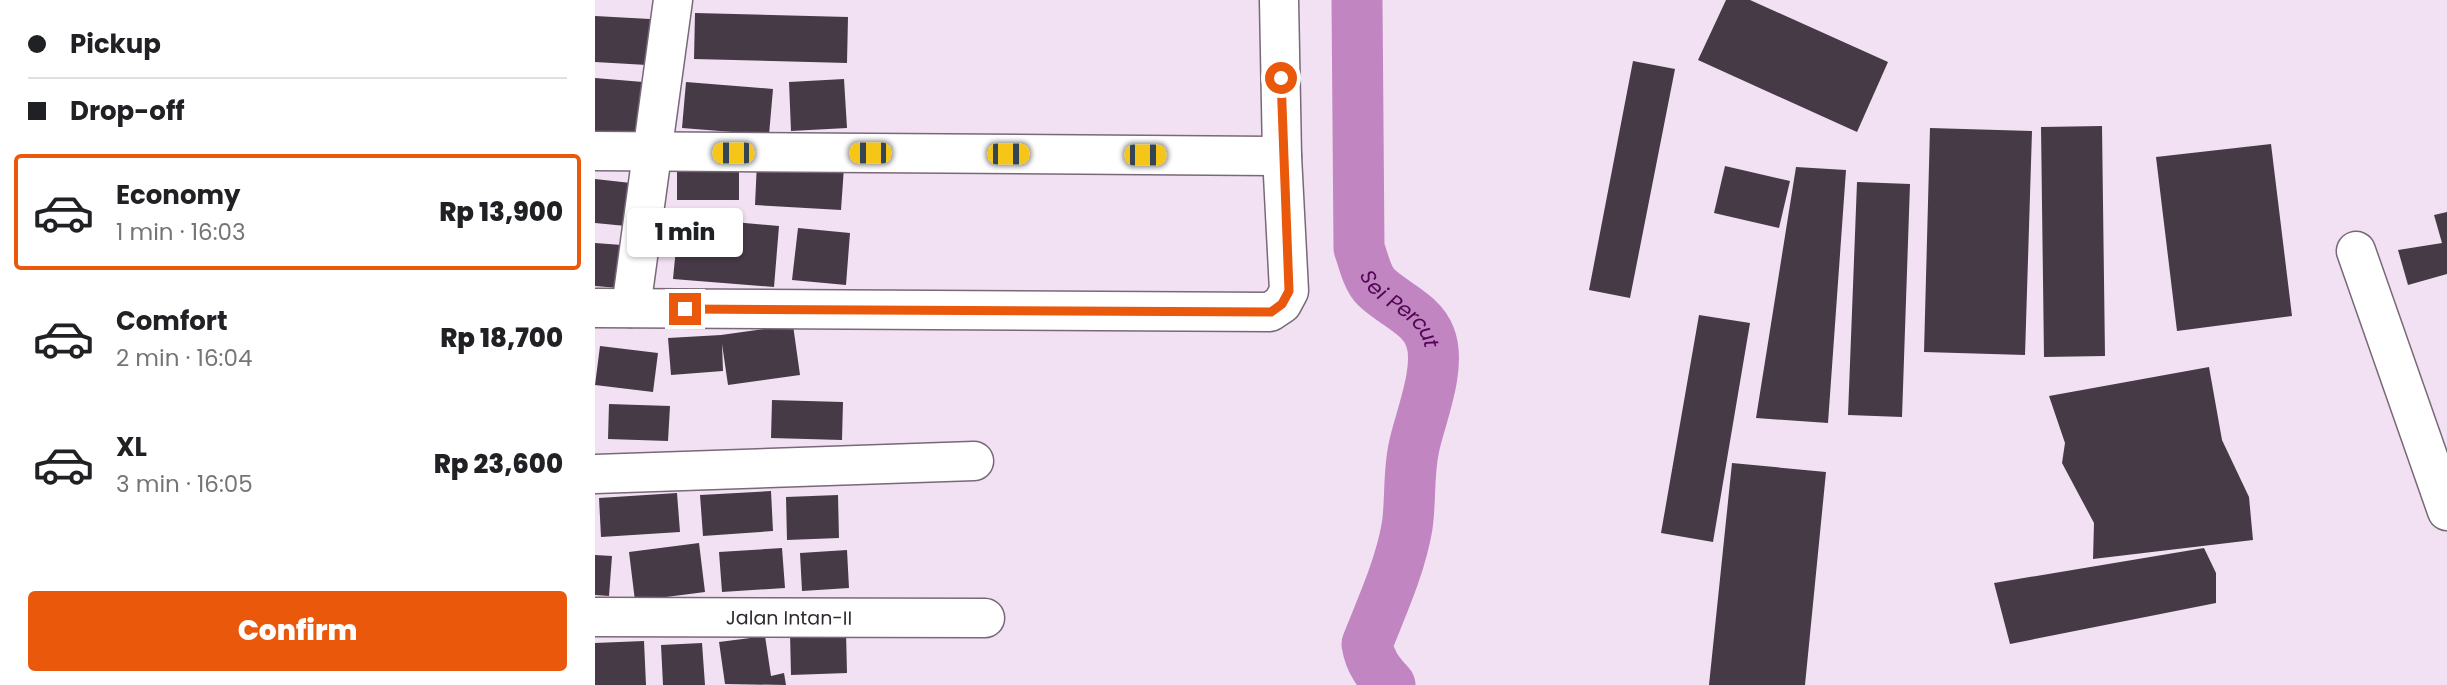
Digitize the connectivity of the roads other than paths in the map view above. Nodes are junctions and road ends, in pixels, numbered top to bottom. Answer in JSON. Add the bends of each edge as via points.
{"nodes":[{"id":1,"x":673,"y":0,"type":"edge"},
{"id":2,"x":1279,"y":0,"type":"edge"},
{"id":3,"x":595,"y":151,"type":"edge"},
{"id":4,"x":651,"y":152,"type":"junction"},
{"id":5,"x":1282,"y":156,"type":"junction"},
{"id":6,"x":2356,"y":251,"type":"dead end"},
{"id":7,"x":613,"y":308,"type":"edge"},
{"id":8,"x":974,"y":461,"type":"dead end"},
{"id":9,"x":595,"y":474,"type":"edge"},
{"id":10,"x":2447,"y":511,"type":"edge"},
{"id":11,"x":595,"y":617,"type":"edge"},
{"id":12,"x":985,"y":618,"type":"dead end"}],
"edges":[{"from":1,"to":4,"type":"street"},
{"from":2,"to":5,"type":"street"},
{"from":3,"to":4,"type":"street"},
{"from":4,"to":5,"type":"street"},
{"from":4,"to":7,"type":"street"},
{"from":5,"to":7,"type":"street","via":[[1289,291],[1271,312]]},
{"from":6,"to":10,"type":"street"},
{"from":8,"to":9,"type":"street"},
{"from":11,"to":12,"type":"street","name":"Jalan Intan-II"}]}
